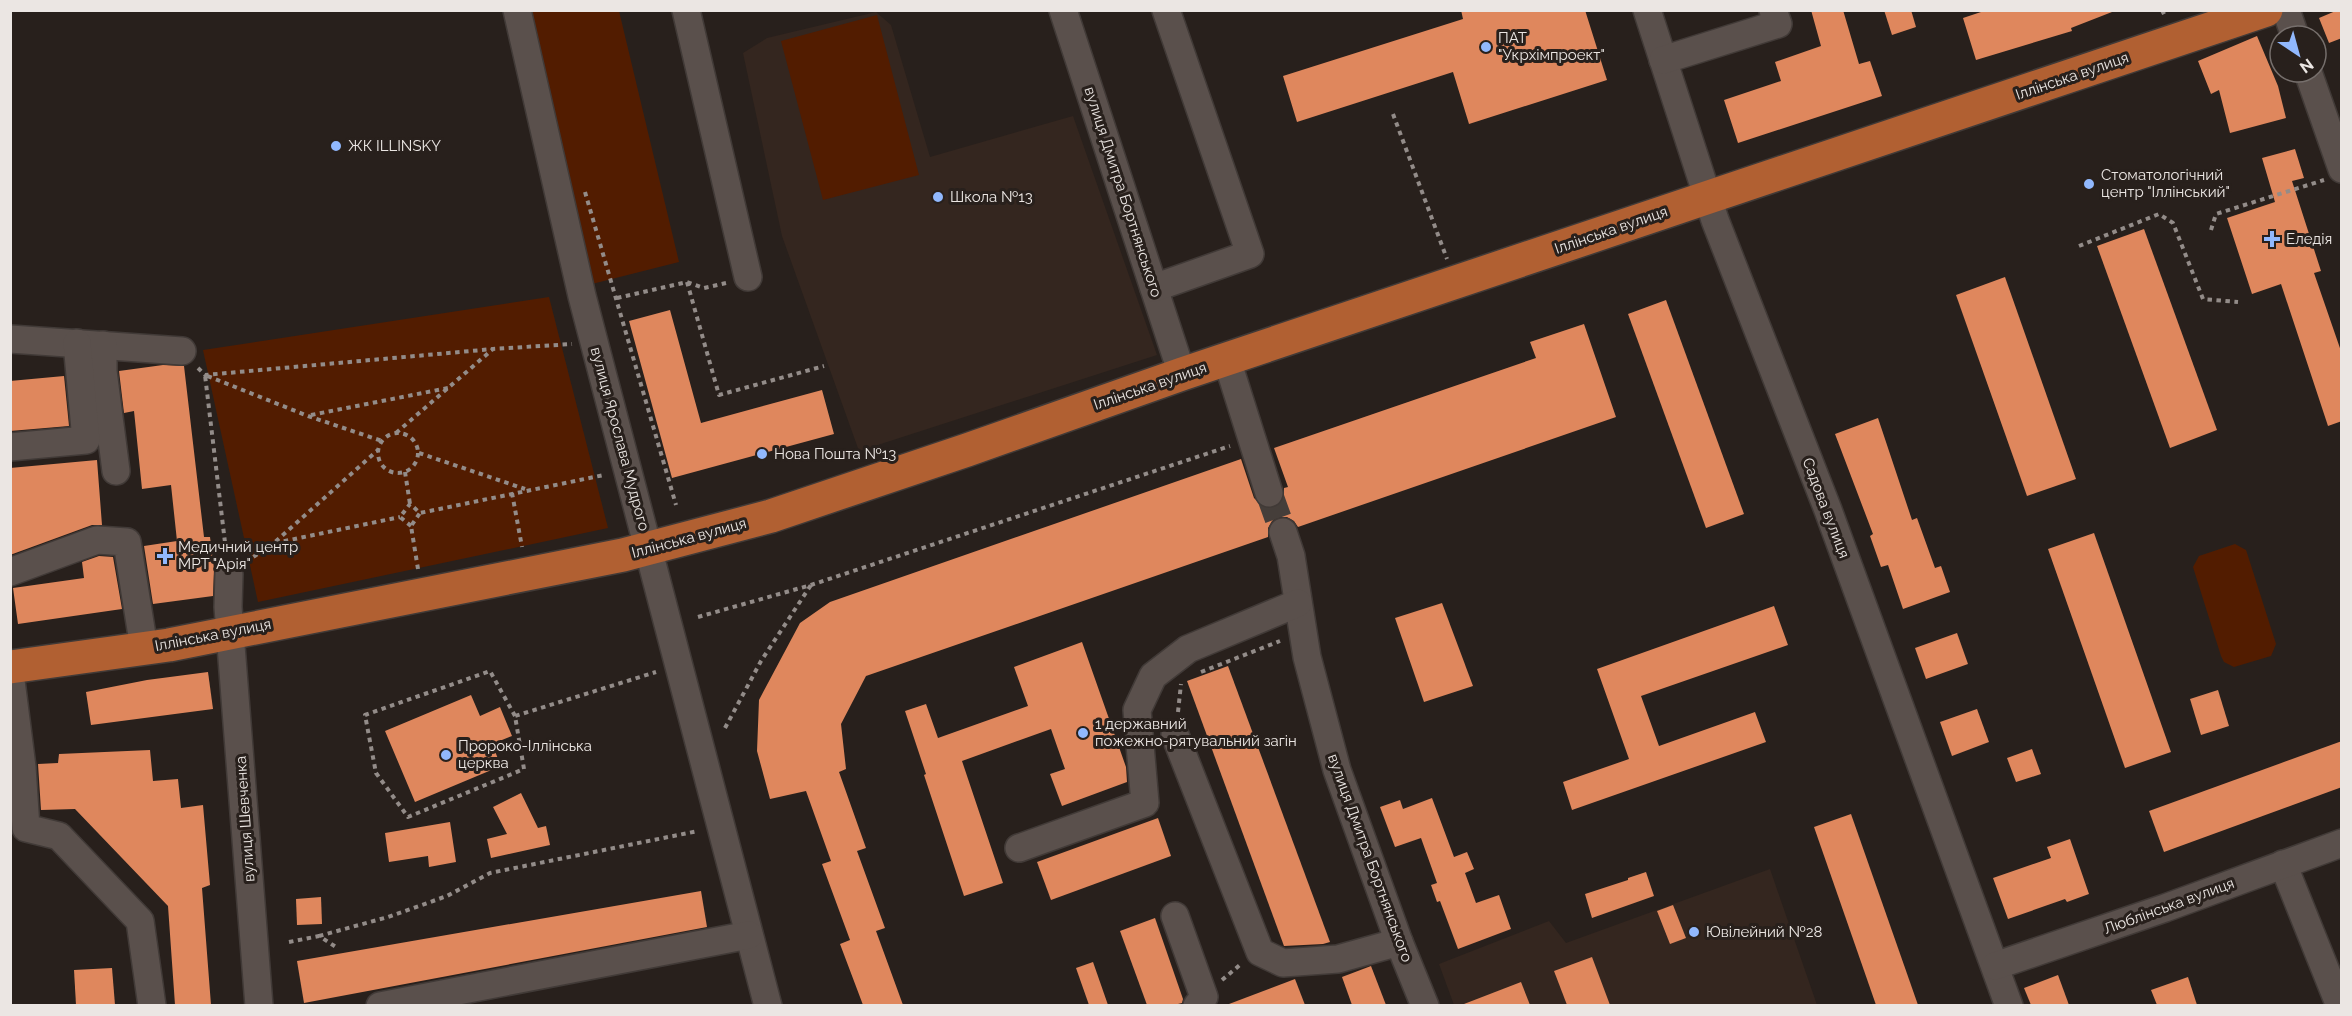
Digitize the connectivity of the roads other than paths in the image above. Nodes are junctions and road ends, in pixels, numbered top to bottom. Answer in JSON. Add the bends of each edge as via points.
{"nodes":[{"id":1,"x":517,"y":10,"type":"edge"},
{"id":2,"x":686,"y":10,"type":"edge"},
{"id":3,"x":1063,"y":10,"type":"edge"},
{"id":4,"x":1166,"y":10,"type":"edge"},
{"id":5,"x":1647,"y":10,"type":"edge"},
{"id":6,"x":1773,"y":10,"type":"edge"},
{"id":7,"x":2266,"y":10,"type":"edge"},
{"id":8,"x":1663,"y":60,"type":"junction"},
{"id":9,"x":2311,"y":84,"type":"edge"},
{"id":10,"x":2337,"y":173,"type":"edge"},
{"id":11,"x":1707,"y":198,"type":"junction"},
{"id":12,"x":748,"y":277,"type":"dead end"},
{"id":13,"x":1154,"y":288,"type":"junction"},
{"id":14,"x":10,"y":339,"type":"edge"},
{"id":15,"x":90,"y":344,"type":"junction"},
{"id":16,"x":182,"y":351,"type":"road end"},
{"id":17,"x":1227,"y":360,"type":"junction"},
{"id":18,"x":1182,"y":374,"type":"junction"},
{"id":19,"x":10,"y":447,"type":"edge"},
{"id":20,"x":116,"y":471,"type":"dead end"},
{"id":21,"x":1269,"y":493,"type":"tunnel mouth"},
{"id":22,"x":1283,"y":532,"type":"tunnel mouth"},
{"id":23,"x":648,"y":549,"type":"junction"},
{"id":24,"x":10,"y":572,"type":"edge"},
{"id":25,"x":229,"y":574,"type":"road end"},
{"id":26,"x":1298,"y":603,"type":"junction"},
{"id":27,"x":231,"y":633,"type":"junction"},
{"id":28,"x":144,"y":648,"type":"junction"},
{"id":29,"x":10,"y":667,"type":"edge"},
{"id":30,"x":10,"y":673,"type":"edge"},
{"id":31,"x":1175,"y":735,"type":"road end"},
{"id":32,"x":2342,"y":843,"type":"edge"},
{"id":33,"x":1019,"y":848,"type":"dead end"},
{"id":34,"x":2283,"y":864,"type":"junction"},
{"id":35,"x":1175,"y":916,"type":"dead end"},
{"id":36,"x":749,"y":935,"type":"junction"},
{"id":37,"x":1399,"y":942,"type":"junction"},
{"id":38,"x":1995,"y":966,"type":"junction"},
{"id":39,"x":2339,"y":998,"type":"edge"},
{"id":40,"x":1200,"y":1001,"type":"edge"},
{"id":41,"x":152,"y":1005,"type":"edge"},
{"id":42,"x":259,"y":1005,"type":"edge"},
{"id":43,"x":380,"y":1005,"type":"edge"},
{"id":44,"x":768,"y":1005,"type":"edge"},
{"id":45,"x":1425,"y":1005,"type":"edge"},
{"id":46,"x":2009,"y":1005,"type":"edge"}],
"edges":[{"from":1,"to":23,"type":"street","name":"вулиця Ярослава Мудрого","via":[[582,296]]},
{"from":2,"to":12,"type":"street"},
{"from":3,"to":13,"type":"street","name":"вулиця Дмитра Бортнянського"},
{"from":4,"to":13,"type":"street","via":[[1250,254]]},
{"from":5,"to":8,"type":"street","name":"Садова вулиця"},
{"from":6,"to":8,"type":"street","via":[[1778,24]]},
{"from":7,"to":11,"type":"main road","name":"Іллінська вулиця"},
{"from":8,"to":11,"type":"street","name":"Садова вулиця"},
{"from":9,"to":10,"type":"street"},
{"from":11,"to":17,"type":"main road","name":"Іллінська вулиця"},
{"from":11,"to":38,"type":"street","name":"Садова вулиця","via":[[1828,510]]},
{"from":13,"to":18,"type":"street","name":"вулиця Дмитра Бортнянського"},
{"from":14,"to":15,"type":"street"},
{"from":15,"to":16,"type":"street"},
{"from":15,"to":19,"type":"street","via":[[86,440]]},
{"from":15,"to":20,"type":"street","via":[[103,371]]},
{"from":17,"to":18,"type":"main road","name":"Іллінська вулиця"},
{"from":17,"to":21,"type":"street"},
{"from":18,"to":23,"type":"main road","name":"Іллінська вулиця","via":[[771,516]]},
{"from":22,"to":26,"type":"street","name":"вулиця Дмитра Бортнянського"},
{"from":23,"to":27,"type":"main road","name":"Іллінська вулиця"},
{"from":23,"to":36,"type":"street","name":"вулиця Ярослава Мудрого"},
{"from":24,"to":28,"type":"street","via":[[97,540],[127,542]]},
{"from":25,"to":27,"type":"street","name":"вулиця Шевченка"},
{"from":26,"to":33,"type":"street","via":[[1188,649],[1153,676],[1137,710],[1145,803]]},
{"from":26,"to":37,"type":"street","name":"вулиця Дмитра Бортнянського","via":[[1307,657],[1336,770]]},
{"from":27,"to":28,"type":"main road","name":"Іллінська вулиця"},
{"from":27,"to":42,"type":"street","name":"вулиця Шевченка"},
{"from":28,"to":29,"type":"main road","name":"Іллінська вулиця"},
{"from":30,"to":41,"type":"street","via":[[26,828],[59,836],[140,921]]},
{"from":31,"to":37,"type":"street","via":[[1260,952],[1283,963],[1338,959]]},
{"from":32,"to":34,"type":"street","name":"Люблінська вулиця"},
{"from":34,"to":38,"type":"street","name":"Люблінська вулиця"},
{"from":34,"to":39,"type":"street"},
{"from":35,"to":40,"type":"street"},
{"from":36,"to":43,"type":"street"},
{"from":36,"to":44,"type":"street","name":"вулиця Ярослава Мудрого"},
{"from":37,"to":45,"type":"street","name":"вулиця Дмитра Бортнянського"},
{"from":38,"to":46,"type":"street","name":"Садова вулиця"}]}
